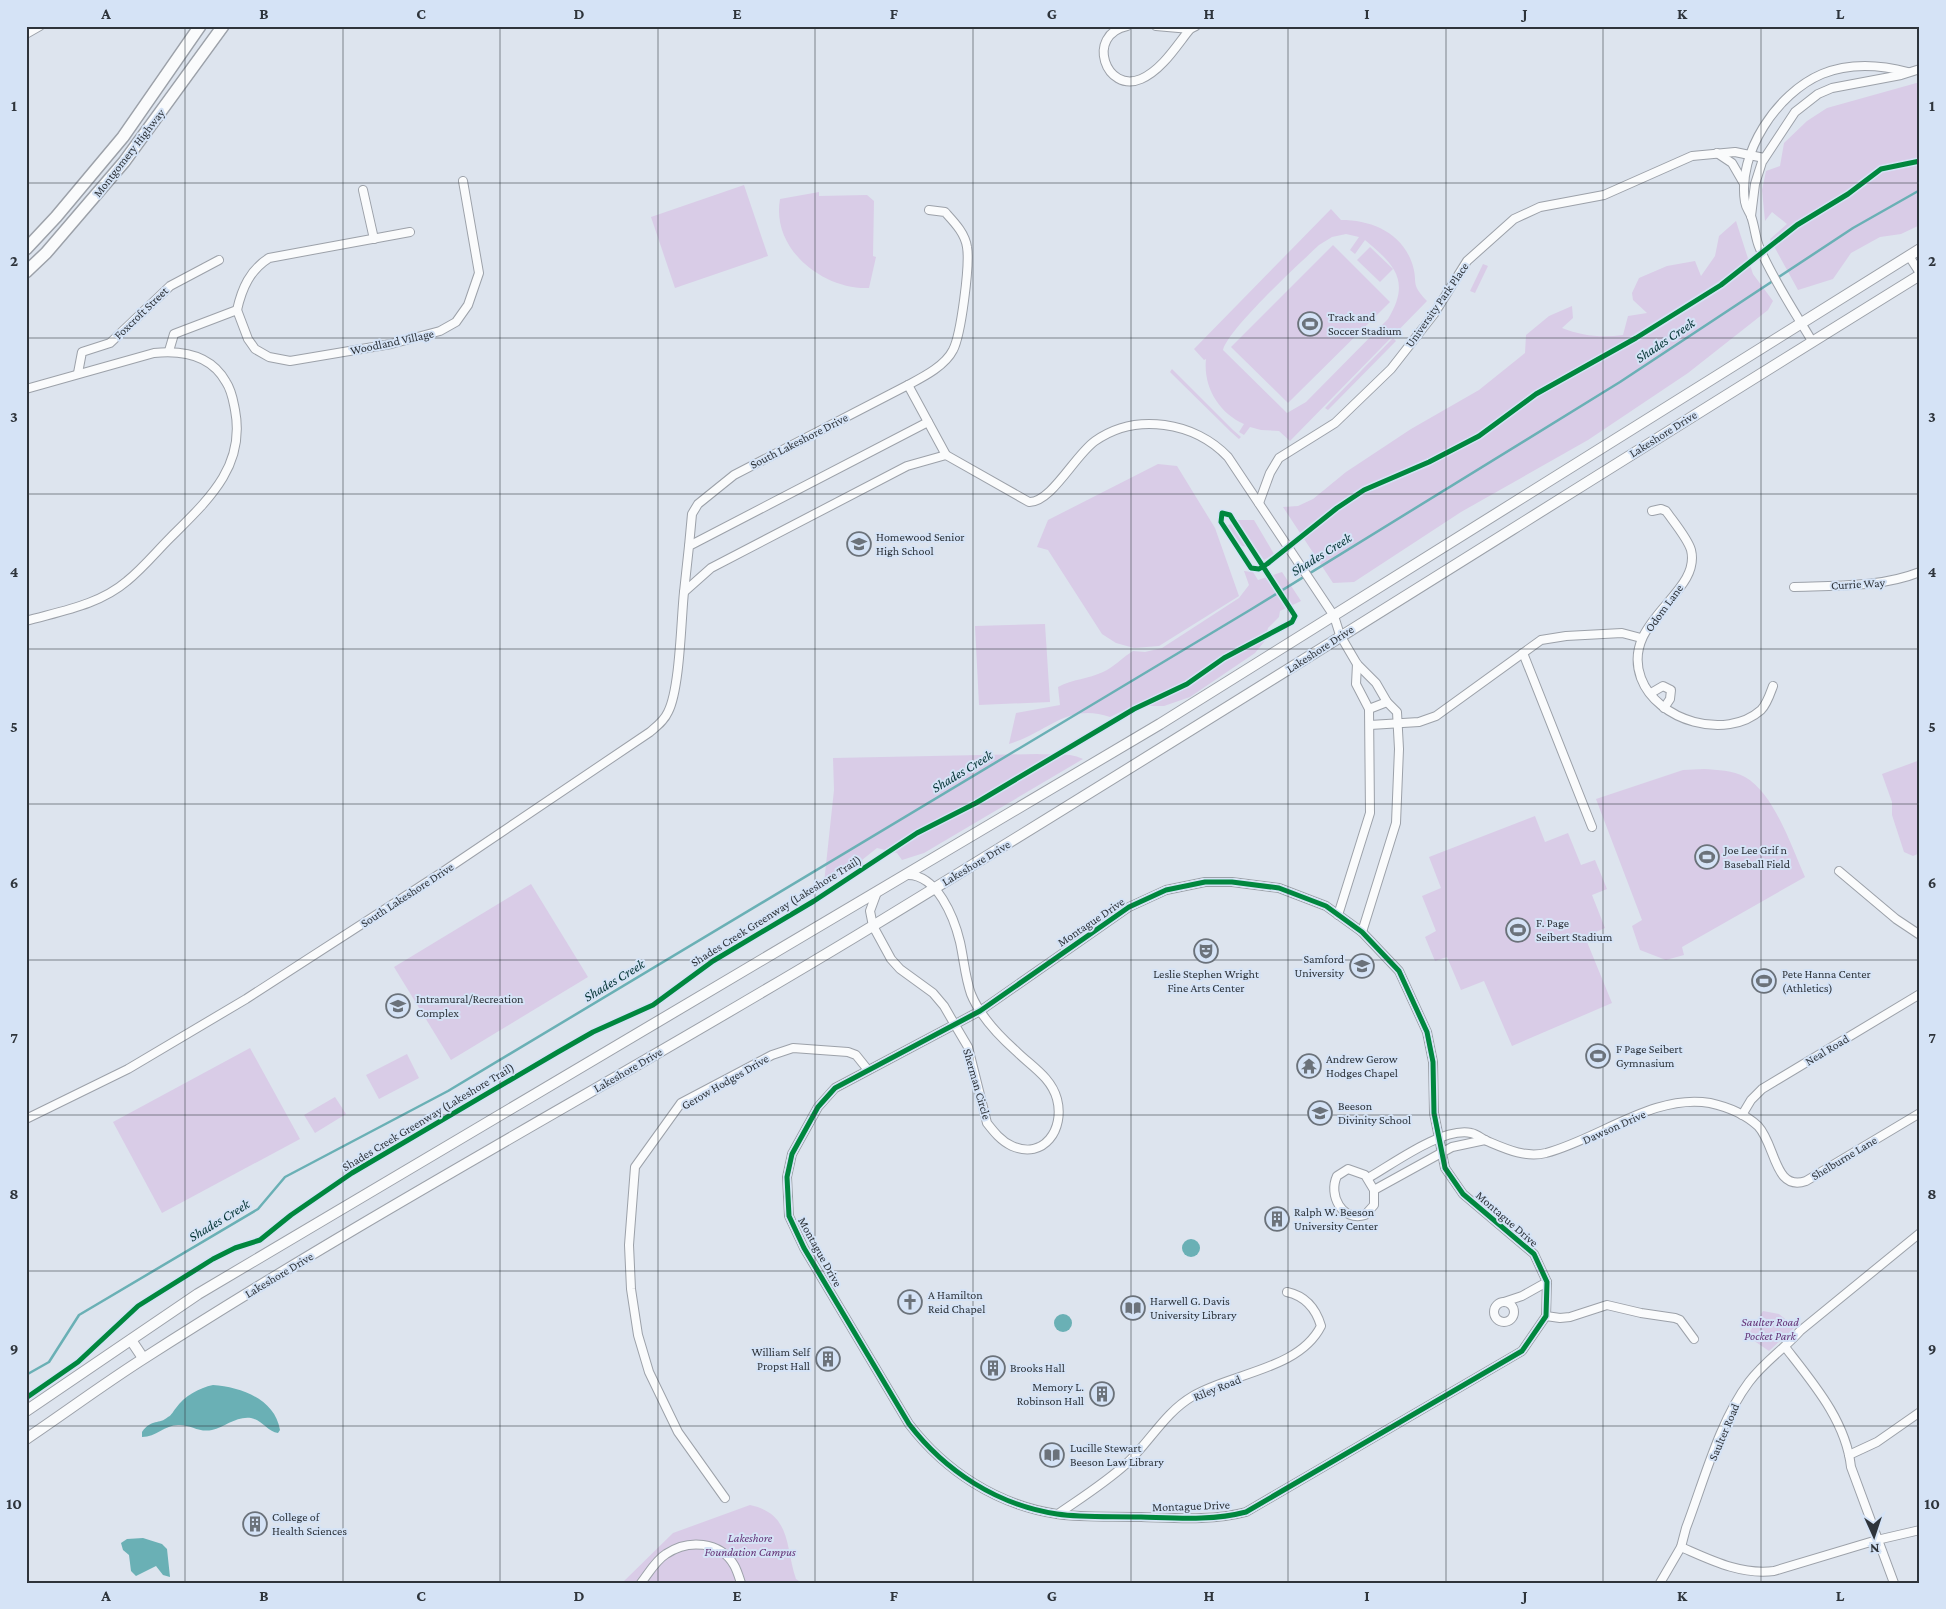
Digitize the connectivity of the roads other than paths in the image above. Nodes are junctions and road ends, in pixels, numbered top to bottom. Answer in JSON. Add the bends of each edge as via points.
{"nodes":[{"id":1,"x":40,"y":26,"type":"edge"},
{"id":2,"x":200,"y":26,"type":"edge"},
{"id":3,"x":223,"y":26,"type":"edge"},
{"id":4,"x":1127,"y":26,"type":"edge"},
{"id":5,"x":1156,"y":26,"type":"edge"},
{"id":6,"x":1193,"y":27,"type":"edge"},
{"id":7,"x":26,"y":34,"type":"edge"},
{"id":8,"x":1856,"y":67,"type":"junction"},
{"id":9,"x":1920,"y":69,"type":"edge"},
{"id":10,"x":1908,"y":72,"type":"junction"},
{"id":11,"x":1860,"y":82,"type":"junction"},
{"id":12,"x":1781,"y":106,"type":"junction"},
{"id":13,"x":1792,"y":115,"type":"junction"},
{"id":14,"x":1717,"y":153,"type":"junction"},
{"id":15,"x":1750,"y":154,"type":"junction"},
{"id":16,"x":1764,"y":158,"type":"junction"},
{"id":17,"x":463,"y":181,"type":"dead end"},
{"id":18,"x":1744,"y":182,"type":"junction"},
{"id":19,"x":363,"y":190,"type":"dead end"},
{"id":20,"x":929,"y":210,"type":"dead end"},
{"id":21,"x":1751,"y":216,"type":"junction"},
{"id":22,"x":410,"y":232,"type":"dead end"},
{"id":23,"x":374,"y":239,"type":"junction"},
{"id":24,"x":26,"y":249,"type":"edge"},
{"id":25,"x":1920,"y":249,"type":"edge"},
{"id":26,"x":1908,"y":256,"type":"junction"},
{"id":27,"x":219,"y":260,"type":"dead end"},
{"id":28,"x":26,"y":272,"type":"edge"},
{"id":29,"x":1920,"y":274,"type":"edge"},
{"id":30,"x":237,"y":310,"type":"junction"},
{"id":31,"x":1802,"y":324,"type":"junction"},
{"id":32,"x":1812,"y":342,"type":"junction"},
{"id":33,"x":169,"y":351,"type":"junction"},
{"id":34,"x":78,"y":373,"type":"junction"},
{"id":35,"x":908,"y":385,"type":"junction"},
{"id":36,"x":26,"y":389,"type":"edge"},
{"id":37,"x":928,"y":422,"type":"junction"},
{"id":38,"x":946,"y":455,"type":"junction"},
{"id":39,"x":1259,"y":503,"type":"junction"},
{"id":40,"x":1652,"y":510,"type":"dead end"},
{"id":41,"x":689,"y":546,"type":"junction"},
{"id":42,"x":1920,"y":572,"type":"edge"},
{"id":43,"x":1794,"y":587,"type":"dead end"},
{"id":44,"x":684,"y":592,"type":"junction"},
{"id":45,"x":1334,"y":616,"type":"junction"},
{"id":46,"x":26,"y":621,"type":"edge"},
{"id":47,"x":1340,"y":635,"type":"junction"},
{"id":48,"x":1641,"y":638,"type":"junction"},
{"id":49,"x":1523,"y":653,"type":"junction"},
{"id":50,"x":1356,"y":664,"type":"junction"},
{"id":51,"x":1773,"y":686,"type":"dead end"},
{"id":52,"x":1651,"y":693,"type":"junction"},
{"id":53,"x":1387,"y":702,"type":"junction"},
{"id":54,"x":1664,"y":708,"type":"junction"},
{"id":55,"x":1369,"y":709,"type":"junction"},
{"id":56,"x":1399,"y":724,"type":"junction"},
{"id":57,"x":1370,"y":725,"type":"junction"},
{"id":58,"x":1592,"y":827,"type":"dead end"},
{"id":59,"x":1839,"y":871,"type":"dead end"},
{"id":60,"x":908,"y":875,"type":"junction"},
{"id":61,"x":934,"y":888,"type":"junction"},
{"id":62,"x":877,"y":892,"type":"junction"},
{"id":63,"x":1338,"y":915,"type":"junction"},
{"id":64,"x":874,"y":926,"type":"junction"},
{"id":65,"x":1362,"y":932,"type":"junction"},
{"id":66,"x":1920,"y":935,"type":"edge"},
{"id":67,"x":1920,"y":994,"type":"edge"},
{"id":68,"x":980,"y":1011,"type":"junction"},
{"id":69,"x":955,"y":1025,"type":"junction"},
{"id":70,"x":868,"y":1070,"type":"junction"},
{"id":71,"x":1920,"y":1113,"type":"edge"},
{"id":72,"x":1742,"y":1114,"type":"junction"},
{"id":73,"x":26,"y":1119,"type":"edge"},
{"id":74,"x":1438,"y":1138,"type":"junction"},
{"id":75,"x":1485,"y":1140,"type":"junction"},
{"id":76,"x":1441,"y":1152,"type":"junction"},
{"id":77,"x":1368,"y":1178,"type":"junction"},
{"id":78,"x":1374,"y":1190,"type":"junction"},
{"id":79,"x":1920,"y":1233,"type":"edge"},
{"id":80,"x":1547,"y":1282,"type":"junction"},
{"id":81,"x":1287,"y":1292,"type":"dead end"},
{"id":82,"x":1522,"y":1296,"type":"junction"},
{"id":83,"x":1503,"y":1303,"type":"junction"},
{"id":84,"x":1514,"y":1313,"type":"junction"},
{"id":85,"x":1546,"y":1316,"type":"junction"},
{"id":86,"x":1694,"y":1339,"type":"dead end"},
{"id":87,"x":131,"y":1340,"type":"junction"},
{"id":88,"x":1785,"y":1348,"type":"junction"},
{"id":89,"x":143,"y":1358,"type":"junction"},
{"id":90,"x":26,"y":1411,"type":"edge"},
{"id":91,"x":1920,"y":1412,"type":"edge"},
{"id":92,"x":26,"y":1439,"type":"edge"},
{"id":93,"x":1849,"y":1455,"type":"junction"},
{"id":94,"x":725,"y":1498,"type":"dead end"},
{"id":95,"x":1058,"y":1514,"type":"junction"},
{"id":96,"x":1920,"y":1530,"type":"edge"},
{"id":97,"x":1877,"y":1540,"type":"junction"},
{"id":98,"x":1681,"y":1547,"type":"junction"},
{"id":99,"x":641,"y":1583,"type":"edge"},
{"id":100,"x":741,"y":1583,"type":"edge"},
{"id":101,"x":1660,"y":1583,"type":"edge"},
{"id":102,"x":1894,"y":1583,"type":"edge"}],
"edges":[{"from":1,"to":7,"type":"street"},
{"from":2,"to":24,"type":"main road","name":"Montgomery Highway","via":[[123,137]]},
{"from":3,"to":28,"type":"main road","name":"Montgomery Highway","via":[[124,162]]},
{"from":4,"to":6,"type":"street","via":[[1111,34],[1103,54],[1111,73],[1131,81],[1142,79],[1160,65]]},
{"from":5,"to":6,"type":"street"},
{"from":8,"to":10,"type":"street"},
{"from":8,"to":11,"type":"street"},
{"from":8,"to":12,"type":"street","via":[[1822,74],[1797,90]]},
{"from":9,"to":10,"type":"street"},
{"from":10,"to":11,"type":"street"},
{"from":11,"to":13,"type":"street","via":[[1818,94]]},
{"from":12,"to":13,"type":"street"},
{"from":12,"to":15,"type":"street"},
{"from":13,"to":16,"type":"street"},
{"from":14,"to":15,"type":"street","name":"University Park Place"},
{"from":14,"to":18,"type":"street","via":[[1737,169]]},
{"from":14,"to":39,"type":"street","name":"University Park Place","via":[[1692,156],[1604,195],[1540,206],[1514,219],[1467,261],[1434,314],[1391,369],[1335,423],[1279,458]]},
{"from":15,"to":16,"type":"street","name":"University Park Place"},
{"from":15,"to":18,"type":"street"},
{"from":16,"to":21,"type":"street","via":[[1758,173]]},
{"from":17,"to":30,"type":"street","name":"Woodland Village","via":[[479,273],[468,306],[456,322],[440,331],[391,344],[290,361],[270,357],[255,349]]},
{"from":18,"to":21,"type":"street","via":[[1745,204]]},
{"from":19,"to":23,"type":"street"},
{"from":20,"to":35,"type":"street","name":"South Lakeshore Drive","via":[[945,212],[964,237],[968,259],[964,293],[954,350],[934,369]]},
{"from":21,"to":31,"type":"street","via":[[1767,266]]},
{"from":22,"to":23,"type":"street"},
{"from":23,"to":30,"type":"street","via":[[269,258],[259,264],[243,287]]},
{"from":25,"to":26,"type":"main road","name":"Lakeshore Drive"},
{"from":26,"to":29,"type":"street"},
{"from":26,"to":31,"type":"main road","name":"Lakeshore Drive"},
{"from":27,"to":34,"type":"street","name":"Foxcroft Street","via":[[170,286],[110,343],[82,352]]},
{"from":29,"to":32,"type":"main road","name":"Lakeshore Drive"},
{"from":30,"to":33,"type":"street","via":[[174,334]]},
{"from":31,"to":32,"type":"street"},
{"from":31,"to":45,"type":"main road","name":"Lakeshore Drive"},
{"from":32,"to":47,"type":"main road","name":"Lakeshore Drive"},
{"from":33,"to":34,"type":"street","via":[[154,352]]},
{"from":33,"to":46,"type":"street","via":[[194,355],[210,362],[232,391],[238,423],[234,456],[222,482],[127,582],[98,601]]},
{"from":34,"to":36,"type":"street"},
{"from":35,"to":37,"type":"street"},
{"from":35,"to":41,"type":"street","name":"South Lakeshore Drive","via":[[734,475],[698,504],[692,514]]},
{"from":37,"to":38,"type":"street"},
{"from":37,"to":41,"type":"street"},
{"from":38,"to":39,"type":"street","via":[[1028,502],[1035,502],[1045,497],[1095,441],[1116,430],[1139,425],[1176,426],[1219,448]]},
{"from":38,"to":44,"type":"street","via":[[907,466],[711,568]]},
{"from":39,"to":45,"type":"street"},
{"from":40,"to":48,"type":"street","name":"Odom Lane","via":[[1666,511],[1690,550],[1690,566],[1680,586]]},
{"from":41,"to":44,"type":"street","name":"South Lakeshore Drive"},
{"from":42,"to":43,"type":"street","name":"Currie Way","via":[[1874,585]]},
{"from":44,"to":73,"type":"street","name":"South Lakeshore Drive","via":[[676,678],[669,711],[650,732],[246,999],[128,1069]]},
{"from":45,"to":47,"type":"street"},
{"from":45,"to":60,"type":"main road","name":"Lakeshore Drive"},
{"from":47,"to":50,"type":"street"},
{"from":47,"to":61,"type":"main road","name":"Lakeshore Drive","via":[[1222,713]]},
{"from":48,"to":49,"type":"street","via":[[1622,633],[1566,636],[1537,642]]},
{"from":48,"to":52,"type":"street","name":"Odom Lane","via":[[1637,666]]},
{"from":49,"to":56,"type":"street","via":[[1436,716]]},
{"from":49,"to":58,"type":"street"},
{"from":50,"to":53,"type":"street","via":[[1376,683]]},
{"from":50,"to":55,"type":"street","via":[[1356,684]]},
{"from":51,"to":54,"type":"street","name":"Odom Lane","via":[[1762,709],[1726,725],[1706,724]]},
{"from":52,"to":54,"type":"street","name":"Odom Lane"},
{"from":52,"to":54,"type":"street","via":[[1663,686],[1671,690]]},
{"from":53,"to":55,"type":"street"},
{"from":53,"to":56,"type":"street","via":[[1397,712]]},
{"from":55,"to":57,"type":"street"},
{"from":56,"to":57,"type":"street"},
{"from":56,"to":65,"type":"street","via":[[1396,823]]},
{"from":57,"to":63,"type":"street","via":[[1370,818]]},
{"from":59,"to":66,"type":"street"},
{"from":60,"to":61,"type":"street","name":"Sherman Circle","via":[[918,875]]},
{"from":60,"to":62,"type":"main road","name":"Lakeshore Drive"},
{"from":61,"to":64,"type":"main road","name":"Lakeshore Drive"},
{"from":61,"to":68,"type":"street","name":"Sherman Circle","via":[[956,928],[966,980]]},
{"from":62,"to":64,"type":"street","name":"Sherman Circle","via":[[870,911]]},
{"from":62,"to":87,"type":"main road","name":"Lakeshore Drive","via":[[198,1294]]},
{"from":63,"to":65,"type":"street","name":"Montague Drive"},
{"from":63,"to":68,"type":"street","name":"Montague Drive","via":[[1326,906],[1279,888],[1205,882],[1166,890],[1128,907]]},
{"from":64,"to":69,"type":"street","name":"Sherman Circle","via":[[891,959],[938,1000]]},
{"from":64,"to":89,"type":"main road","name":"Lakeshore Drive","via":[[354,1230]]},
{"from":65,"to":74,"type":"street","name":"Montague Drive","via":[[1399,971],[1427,1032],[1433,1062]]},
{"from":67,"to":72,"type":"street","name":"Neal Road","via":[[1762,1089]]},
{"from":68,"to":69,"type":"street","name":"Montague Drive"},
{"from":68,"to":69,"type":"street","name":"Sherman Circle","via":[[1055,1091],[1059,1123],[1049,1140],[1040,1146],[1012,1146],[987,1123],[968,1047]]},
{"from":69,"to":70,"type":"street","name":"Montague Drive"},
{"from":70,"to":94,"type":"street","name":"Gerow Hodges Drive","via":[[853,1054],[793,1048],[772,1055],[681,1104],[635,1167],[628,1245],[638,1335],[649,1372],[678,1432]]},
{"from":70,"to":95,"type":"street","name":"Montague Drive","via":[[835,1088],[818,1107],[792,1154],[787,1177],[788,1216],[909,1424],[926,1446],[948,1467],[981,1488],[1036,1510]]},
{"from":71,"to":72,"type":"street","name":"Shelburne Lane","via":[[1794,1184],[1780,1174],[1769,1142]]},
{"from":72,"to":75,"type":"street","name":"Dawson Drive","via":[[1710,1103],[1680,1101],[1578,1142],[1538,1154],[1513,1152]]},
{"from":74,"to":75,"type":"street","name":"Dawson Drive","via":[[1464,1132]]},
{"from":74,"to":76,"type":"street","name":"Montague Drive"},
{"from":74,"to":77,"type":"street","name":"Dawson Drive"},
{"from":75,"to":76,"type":"street","via":[[1464,1143]]},
{"from":76,"to":78,"type":"street"},
{"from":76,"to":80,"type":"street","name":"Montague Drive","via":[[1454,1184],[1534,1254]]},
{"from":77,"to":78,"type":"street"},
{"from":77,"to":78,"type":"street","via":[[1354,1170],[1340,1172],[1334,1186],[1337,1202],[1350,1215],[1365,1215],[1374,1205]]},
{"from":79,"to":88,"type":"street","name":"Saulter Road","via":[[1800,1330]]},
{"from":80,"to":82,"type":"street"},
{"from":80,"to":85,"type":"street","name":"Montague Drive"},
{"from":81,"to":95,"type":"street","name":"Riley Road","via":[[1296,1294],[1317,1312],[1321,1326],[1315,1337],[1289,1357],[1252,1374],[1203,1390],[1182,1403],[1126,1464]]},
{"from":82,"to":83,"type":"street"},
{"from":82,"to":84,"type":"street"},
{"from":83,"to":84,"type":"street","via":[[1510,1304]]},
{"from":83,"to":84,"type":"street","via":[[1495,1309],[1498,1320],[1508,1321]]},
{"from":85,"to":86,"type":"street","via":[[1570,1317],[1607,1305],[1675,1318]]},
{"from":85,"to":95,"type":"street","name":"Montague Drive","via":[[1522,1351],[1246,1512],[1226,1517],[1196,1518]]},
{"from":87,"to":89,"type":"main road"},
{"from":87,"to":90,"type":"main road","name":"Lakeshore Drive"},
{"from":88,"to":93,"type":"street","via":[[1819,1391],[1838,1425]]},
{"from":88,"to":98,"type":"street","name":"Saulter Road","via":[[1768,1360],[1731,1410]]},
{"from":89,"to":92,"type":"main road","name":"Lakeshore Drive"},
{"from":91,"to":93,"type":"street","via":[[1877,1442]]},
{"from":93,"to":97,"type":"street"},
{"from":96,"to":97,"type":"street"},
{"from":97,"to":98,"type":"street","via":[[1758,1573],[1722,1565]]},
{"from":97,"to":102,"type":"street"},
{"from":98,"to":101,"type":"street","name":"Saulter Road"},
{"from":99,"to":100,"type":"street","via":[[665,1554],[687,1545],[700,1545],[714,1547],[725,1555],[734,1564]]}]}
